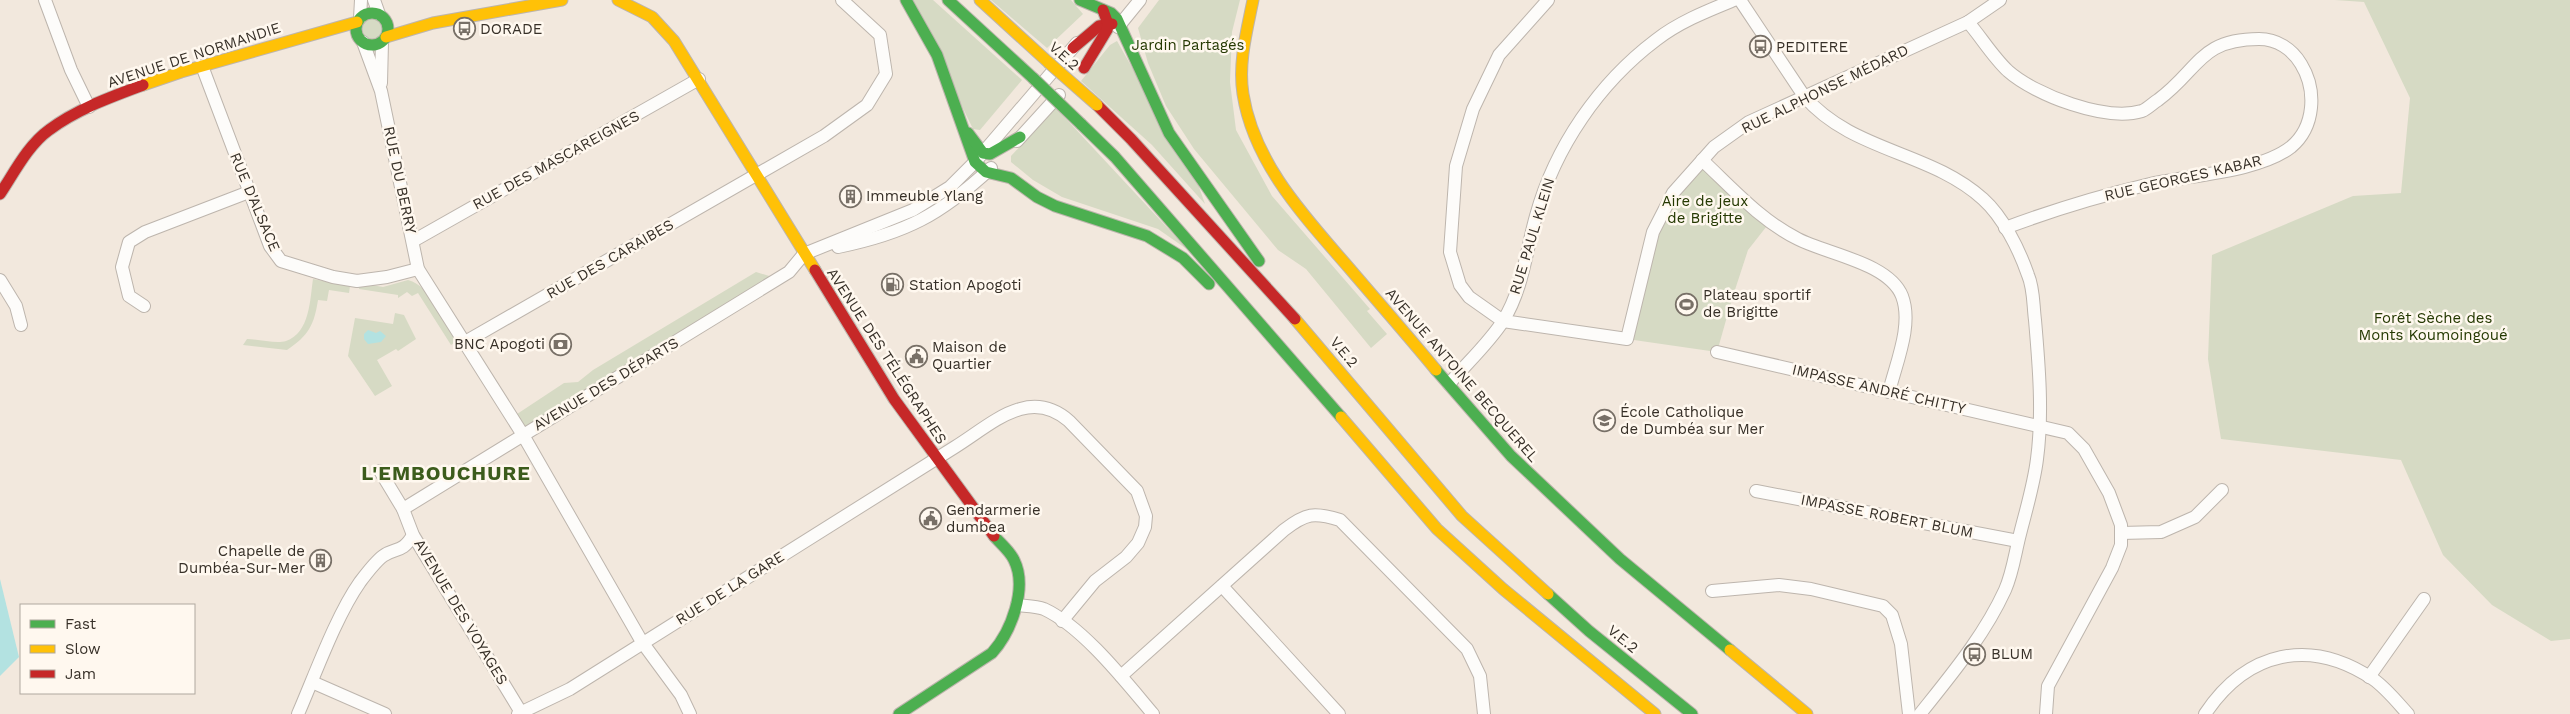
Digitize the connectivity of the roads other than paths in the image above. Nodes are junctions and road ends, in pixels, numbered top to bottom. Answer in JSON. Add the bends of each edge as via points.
{"nodes":[{"id":1,"x":45,"y":0,"type":"edge"},
{"id":2,"x":361,"y":0,"type":"edge"},
{"id":3,"x":374,"y":0,"type":"edge"},
{"id":4,"x":561,"y":0,"type":"edge"},
{"id":5,"x":618,"y":0,"type":"edge"},
{"id":6,"x":842,"y":0,"type":"edge"},
{"id":7,"x":906,"y":0,"type":"edge"},
{"id":8,"x":948,"y":0,"type":"edge"},
{"id":9,"x":980,"y":0,"type":"edge"},
{"id":10,"x":1080,"y":0,"type":"edge"},
{"id":11,"x":1140,"y":0,"type":"edge"},
{"id":12,"x":1253,"y":0,"type":"edge"},
{"id":13,"x":1548,"y":0,"type":"edge"},
{"id":14,"x":1734,"y":0,"type":"edge"},
{"id":15,"x":1740,"y":0,"type":"edge"},
{"id":16,"x":2000,"y":0,"type":"edge"},
{"id":17,"x":1107,"y":5,"type":"edge"},
{"id":18,"x":382,"y":17,"type":"junction"},
{"id":19,"x":359,"y":20,"type":"junction"},
{"id":20,"x":1968,"y":22,"type":"junction"},
{"id":21,"x":433,"y":23,"type":"junction"},
{"id":22,"x":1114,"y":24,"type":"junction"},
{"id":23,"x":317,"y":34,"type":"junction"},
{"id":24,"x":361,"y":40,"type":"junction"},
{"id":25,"x":384,"y":40,"type":"junction"},
{"id":26,"x":1073,"y":48,"type":"junction"},
{"id":27,"x":202,"y":66,"type":"junction"},
{"id":28,"x":699,"y":79,"type":"junction"},
{"id":29,"x":381,"y":91,"type":"junction"},
{"id":30,"x":1804,"y":96,"type":"junction"},
{"id":31,"x":89,"y":107,"type":"junction"},
{"id":32,"x":987,"y":157,"type":"junction"},
{"id":33,"x":1702,"y":160,"type":"junction"},
{"id":34,"x":986,"y":172,"type":"junction"},
{"id":35,"x":756,"y":175,"type":"junction"},
{"id":36,"x":1020,"y":183,"type":"junction"},
{"id":37,"x":249,"y":192,"type":"junction"},
{"id":38,"x":0,"y":194,"type":"edge"},
{"id":39,"x":2005,"y":228,"type":"junction"},
{"id":40,"x":413,"y":241,"type":"junction"},
{"id":41,"x":804,"y":254,"type":"junction"},
{"id":42,"x":418,"y":269,"type":"junction"},
{"id":43,"x":0,"y":280,"type":"edge"},
{"id":44,"x":144,"y":306,"type":"dead end"},
{"id":45,"x":1503,"y":321,"type":"junction"},
{"id":46,"x":21,"y":325,"type":"dead end"},
{"id":47,"x":1311,"y":336,"type":"junction"},
{"id":48,"x":464,"y":342,"type":"junction"},
{"id":49,"x":1718,"y":352,"type":"dead end"},
{"id":50,"x":1308,"y":375,"type":"junction"},
{"id":51,"x":1449,"y":384,"type":"junction"},
{"id":52,"x":1889,"y":392,"type":"junction"},
{"id":53,"x":2040,"y":426,"type":"junction"},
{"id":54,"x":523,"y":436,"type":"junction"},
{"id":55,"x":937,"y":460,"type":"junction"},
{"id":56,"x":380,"y":471,"type":"dead end"},
{"id":57,"x":2222,"y":490,"type":"dead end"},
{"id":58,"x":1756,"y":491,"type":"dead end"},
{"id":59,"x":403,"y":509,"type":"junction"},
{"id":60,"x":2121,"y":533,"type":"junction"},
{"id":61,"x":413,"y":535,"type":"junction"},
{"id":62,"x":2018,"y":541,"type":"junction"},
{"id":63,"x":1222,"y":586,"type":"junction"},
{"id":64,"x":1712,"y":591,"type":"dead end"},
{"id":65,"x":2424,"y":599,"type":"dead end"},
{"id":66,"x":1017,"y":605,"type":"junction"},
{"id":67,"x":1062,"y":621,"type":"junction"},
{"id":68,"x":642,"y":642,"type":"junction"},
{"id":69,"x":1122,"y":676,"type":"junction"},
{"id":70,"x":2369,"y":677,"type":"junction"},
{"id":71,"x":312,"y":682,"type":"junction"},
{"id":72,"x":298,"y":714,"type":"edge"},
{"id":73,"x":386,"y":714,"type":"edge"},
{"id":74,"x":521,"y":714,"type":"edge"},
{"id":75,"x":690,"y":714,"type":"edge"},
{"id":76,"x":899,"y":714,"type":"edge"},
{"id":77,"x":1153,"y":714,"type":"edge"},
{"id":78,"x":1338,"y":714,"type":"edge"},
{"id":79,"x":1484,"y":714,"type":"edge"},
{"id":80,"x":1656,"y":714,"type":"edge"},
{"id":81,"x":1692,"y":714,"type":"edge"},
{"id":82,"x":1807,"y":714,"type":"edge"},
{"id":83,"x":1909,"y":714,"type":"edge"},
{"id":84,"x":1920,"y":714,"type":"edge"},
{"id":85,"x":2046,"y":714,"type":"edge"},
{"id":86,"x":2206,"y":714,"type":"edge"},
{"id":87,"x":2408,"y":714,"type":"edge"}],
"edges":[{"from":1,"to":31,"type":"street","via":[[71,70]]},
{"from":2,"to":19,"type":"street"},
{"from":3,"to":18,"type":"street"},
{"from":4,"to":21,"type":"main road"},
{"from":5,"to":28,"type":"main road","name":"AVENUE DES TÉLÉGRAPHES","via":[[637,6],[661,22]]},
{"from":6,"to":35,"type":"street","name":"RUE DES CARAIBES","via":[[880,35],[886,74],[867,105],[833,130]]},
{"from":7,"to":32,"type":"main road","via":[[938,55],[965,128],[966,140]]},
{"from":8,"to":50,"type":"main road","bridge":true,"via":[[1115,157]]},
{"from":9,"to":47,"type":"main road","name":"V.E.2","bridge":true,"via":[[1138,146]]},
{"from":10,"to":17,"type":"main road"},
{"from":11,"to":22,"type":"street","name":"AVENUE DES DÉPARTS"},
{"from":12,"to":51,"type":"main road","name":"AVENUE ANTOINE BECQUEREL","via":[[1242,78],[1248,115],[1265,153],[1290,200]]},
{"from":13,"to":45,"type":"street","via":[[1499,55],[1473,109],[1456,166],[1450,252],[1460,285],[1470,297]]},
{"from":14,"to":45,"type":"street","name":"RUE PAUL KLEIN","via":[[1696,16],[1656,40],[1598,96],[1578,124],[1545,185],[1518,287]]},
{"from":15,"to":30,"type":"street"},
{"from":16,"to":20,"type":"street","name":"RUE ALPHONSE MÉDARD"},
{"from":17,"to":22,"type":"main road","via":[[1117,18]]},
{"from":17,"to":26,"type":"street","name":"AVENUE DES DÉPARTS"},
{"from":18,"to":19,"type":"main road","via":[[371,13]]},
{"from":18,"to":21,"type":"main road"},
{"from":18,"to":25,"type":"main road","via":[[389,28]]},
{"from":19,"to":23,"type":"main road","name":"AVENUE DE NORMANDIE"},
{"from":19,"to":24,"type":"main road","via":[[357,33]]},
{"from":20,"to":30,"type":"street","name":"RUE ALPHONSE MÉDARD"},
{"from":20,"to":39,"type":"street","name":"RUE GEORGES KABAR","via":[[2008,70],[2026,82],[2056,97],[2115,114],[2143,111],[2210,50],[2236,39],[2265,39],[2289,49],[2305,71],[2312,100],[2306,131],[2290,147],[2265,160],[2064,206]]},
{"from":21,"to":25,"type":"main road"},
{"from":22,"to":26,"type":"main road","via":[[1092,31]]},
{"from":22,"to":32,"type":"street","name":"AVENUE DES DÉPARTS","via":[[1084,68],[1020,137]]},
{"from":22,"to":47,"type":"main road","via":[[1170,133]]},
{"from":23,"to":24,"type":"main road","name":"AVENUE DE NORMANDIE"},
{"from":23,"to":27,"type":"main road","name":"AVENUE DE NORMANDIE"},
{"from":24,"to":25,"type":"main road","via":[[372,45]]},
{"from":24,"to":29,"type":"street","name":"RUE DU BERRY"},
{"from":25,"to":29,"type":"street","name":"RUE DU BERRY"},
{"from":26,"to":32,"type":"street","name":"AVENUE DES DÉPARTS","via":[[1004,127]]},
{"from":27,"to":31,"type":"main road","name":"AVENUE DE NORMANDIE"},
{"from":27,"to":37,"type":"street","name":"RUE D'ALSACE"},
{"from":28,"to":35,"type":"main road","name":"AVENUE DES TÉLÉGRAPHES"},
{"from":28,"to":40,"type":"street","name":"RUE DES MASCAREIGNES"},
{"from":29,"to":40,"type":"street","name":"RUE DU BERRY"},
{"from":30,"to":33,"type":"street","name":"RUE ALPHONSE MÉDARD","via":[[1749,122],[1714,147]]},
{"from":30,"to":39,"type":"street","via":[[1815,108],[1856,137],[1938,170],[1965,185],[1984,200]]},
{"from":31,"to":38,"type":"main road","name":"AVENUE DE NORMANDIE","via":[[48,130],[21,161]]},
{"from":32,"to":34,"type":"street","name":"AVENUE DES DÉPARTS"},
{"from":32,"to":36,"type":"main road"},
{"from":32,"to":41,"type":"street","name":"AVENUE DES DÉPARTS","via":[[913,210]]},
{"from":33,"to":45,"type":"street","name":"RUE ALPHONSE MÉDARD","via":[[1673,193],[1653,232],[1627,339]]},
{"from":33,"to":52,"type":"street","via":[[1770,222],[1798,239],[1882,273],[1895,284],[1905,308],[1905,323]]},
{"from":34,"to":36,"type":"main road"},
{"from":34,"to":41,"type":"street","name":"AVENUE DES DÉPARTS","via":[[918,223],[875,239]]},
{"from":35,"to":41,"type":"main road","name":"AVENUE DES TÉLÉGRAPHES"},
{"from":35,"to":48,"type":"street","name":"RUE DES CARAIBES"},
{"from":36,"to":50,"type":"main road","via":[[1055,206],[1147,236],[1183,258]]},
{"from":37,"to":42,"type":"street","name":"RUE D'ALSACE","via":[[270,246],[281,261],[357,281]]},
{"from":37,"to":44,"type":"street","via":[[145,232],[129,242],[122,267],[129,296]]},
{"from":39,"to":53,"type":"street","via":[[2028,275],[2032,292]]},
{"from":40,"to":42,"type":"street","name":"RUE DU BERRY"},
{"from":41,"to":54,"type":"street","name":"AVENUE DES DÉPARTS","via":[[789,272]]},
{"from":41,"to":55,"type":"main road","name":"AVENUE DES TÉLÉGRAPHES","via":[[894,399]]},
{"from":42,"to":48,"type":"street"},
{"from":43,"to":46,"type":"street","via":[[16,306]]},
{"from":45,"to":51,"type":"street","name":"RUE PAUL KLEIN"},
{"from":47,"to":81,"type":"main road","name":"V.E.2","via":[[1462,516],[1588,631]]},
{"from":48,"to":54,"type":"street"},
{"from":49,"to":52,"type":"street","name":"IMPASSE ANDRÉ CHITTY"},
{"from":50,"to":80,"type":"main road","via":[[1437,529],[1503,589]]},
{"from":51,"to":82,"type":"main road","name":"AVENUE ANTOINE BECQUEREL","via":[[1511,456],[1620,559]]},
{"from":52,"to":53,"type":"street","name":"IMPASSE ANDRÉ CHITTY"},
{"from":53,"to":60,"type":"street","name":"IMPASSE ANDRÉ CHITTY","via":[[2068,433],[2084,449],[2109,494],[2121,524]]},
{"from":53,"to":62,"type":"street","via":[[2037,460]]},
{"from":54,"to":59,"type":"street","name":"AVENUE DES DÉPARTS"},
{"from":54,"to":68,"type":"street"},
{"from":55,"to":66,"type":"main road","name":"AVENUE DES TÉLÉGRAPHES","via":[[1014,560],[1019,580]]},
{"from":55,"to":67,"type":"street","name":"RUE DE LA GARE","via":[[1013,411],[1042,407],[1058,412],[1070,421],[1137,491],[1146,516],[1138,543],[1126,557],[1095,581]]},
{"from":55,"to":68,"type":"street","name":"RUE DE LA GARE"},
{"from":56,"to":59,"type":"street","name":"AVENUE DES VOYAGES"},
{"from":57,"to":60,"type":"street","via":[[2194,517],[2161,532]]},
{"from":58,"to":62,"type":"street","name":"IMPASSE ROBERT BLUM"},
{"from":59,"to":61,"type":"street","name":"AVENUE DES VOYAGES"},
{"from":60,"to":85,"type":"street","via":[[2121,545],[2112,568],[2048,686]]},
{"from":61,"to":71,"type":"street","via":[[397,551],[383,555],[359,583]]},
{"from":61,"to":74,"type":"street","name":"AVENUE DES VOYAGES"},
{"from":62,"to":84,"type":"street","via":[[2014,566],[1996,609],[1977,641]]},
{"from":63,"to":69,"type":"street"},
{"from":63,"to":78,"type":"street"},
{"from":63,"to":79,"type":"street","via":[[1300,518],[1319,514],[1340,520],[1467,649],[1480,676]]},
{"from":64,"to":83,"type":"street","via":[[1779,585],[1883,606],[1892,614],[1901,644]]},
{"from":65,"to":70,"type":"street"},
{"from":66,"to":67,"type":"street","via":[[1043,609]]},
{"from":66,"to":76,"type":"main road","name":"AVENUE DES TÉLÉGRAPHES","via":[[1010,630],[992,653]]},
{"from":67,"to":69,"type":"street"},
{"from":68,"to":74,"type":"street","name":"RUE DE LA GARE","via":[[570,689]]},
{"from":68,"to":75,"type":"street","via":[[681,695]]},
{"from":69,"to":77,"type":"street"},
{"from":70,"to":86,"type":"street","via":[[2331,658],[2288,655],[2246,671],[2226,687]]},
{"from":70,"to":87,"type":"street"},
{"from":71,"to":72,"type":"street"},
{"from":71,"to":73,"type":"street"}]}
